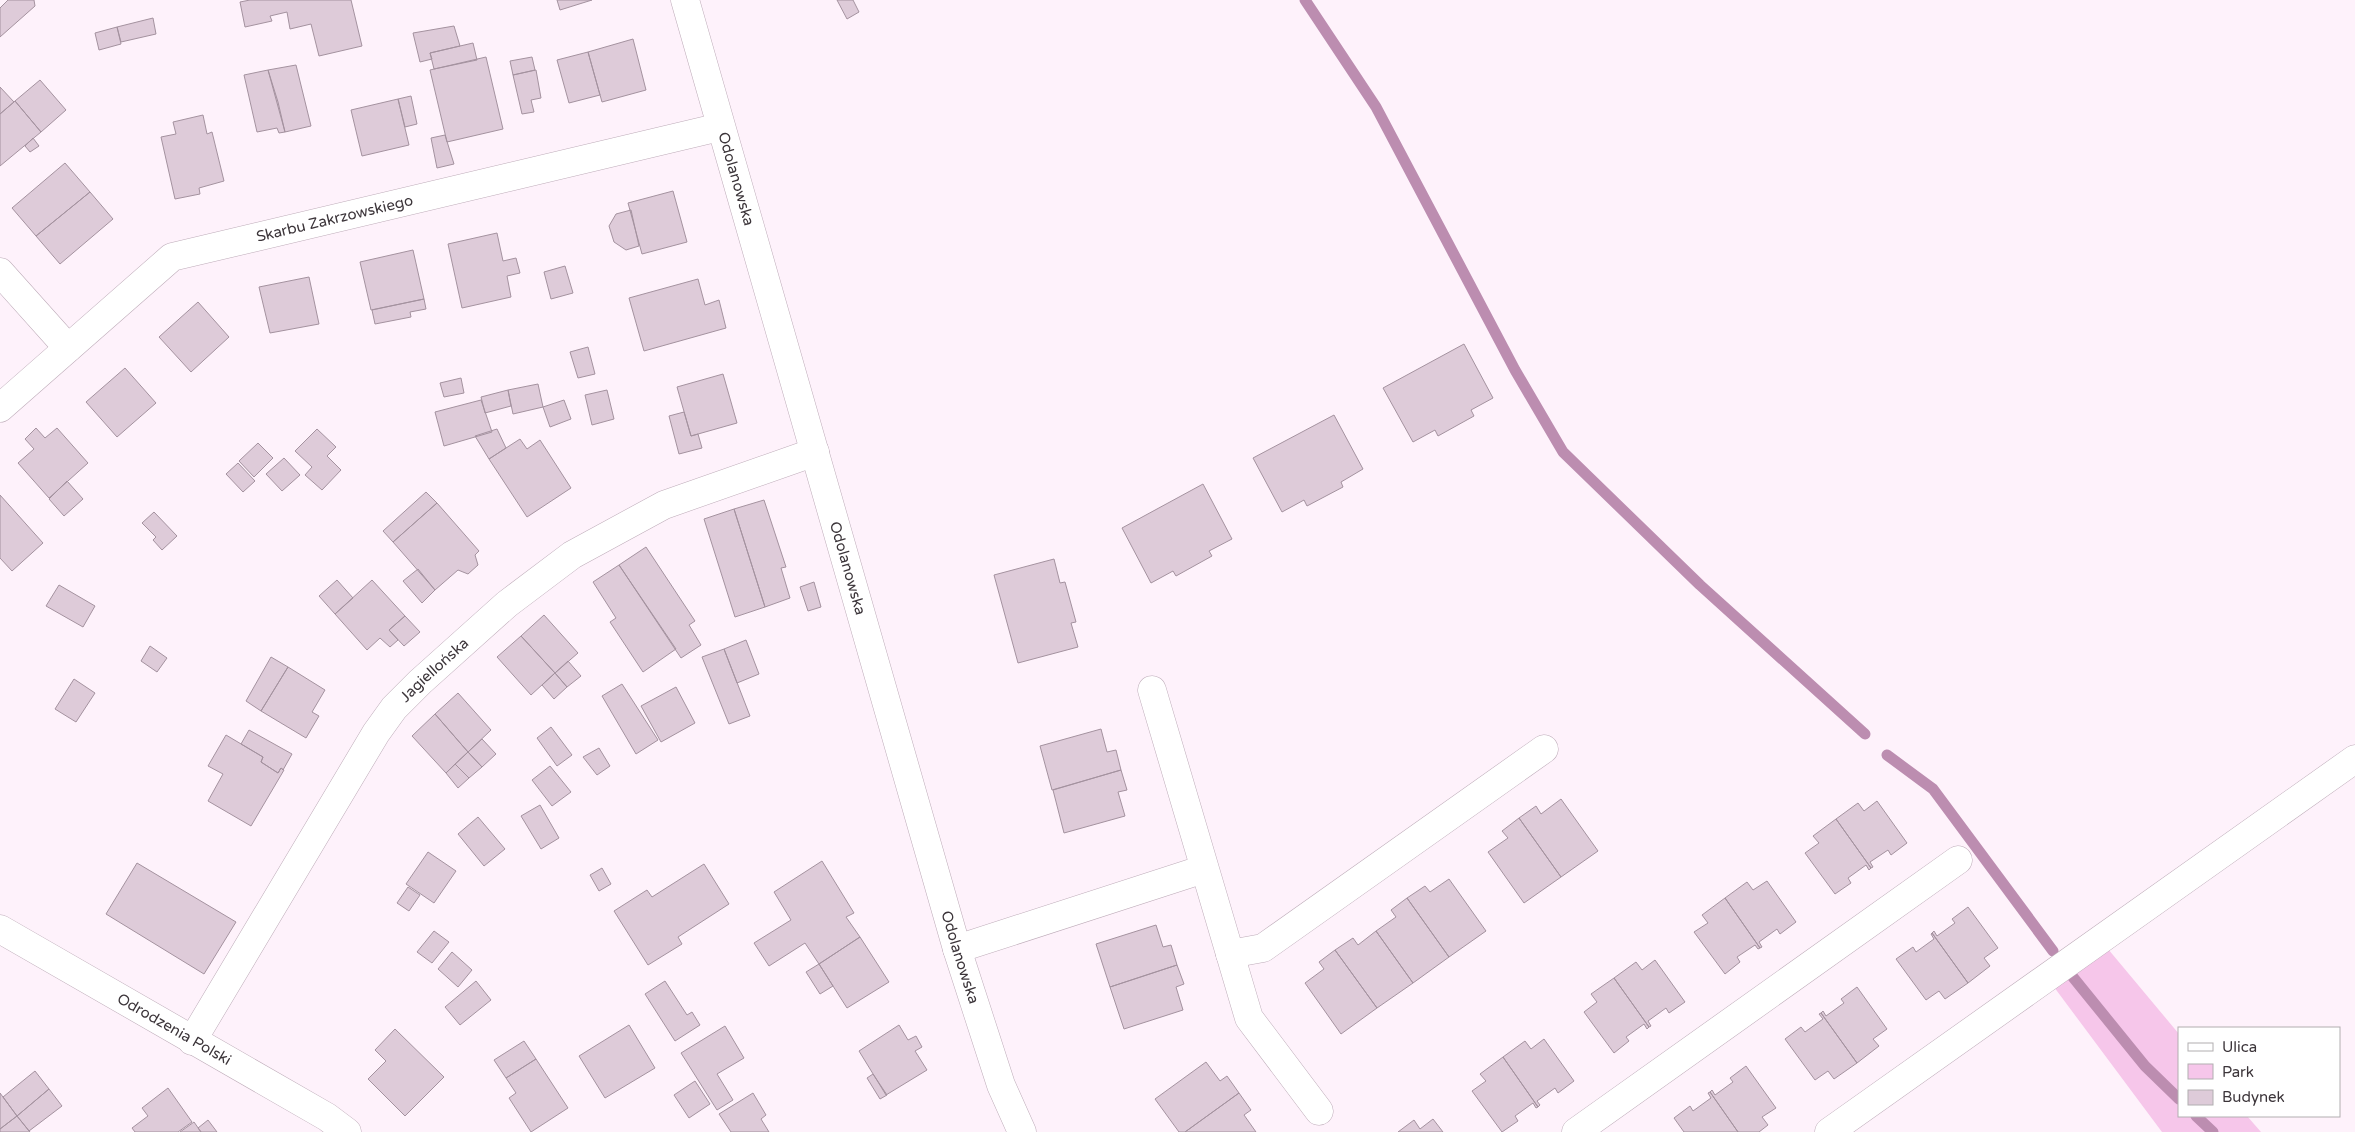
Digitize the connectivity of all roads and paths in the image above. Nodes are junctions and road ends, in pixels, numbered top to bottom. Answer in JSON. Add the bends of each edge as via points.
{"nodes":[{"id":1,"x":685,"y":0,"type":"edge"},
{"id":2,"x":720,"y":127,"type":"junction"},
{"id":3,"x":0,"y":272,"type":"edge"},
{"id":4,"x":68,"y":348,"type":"junction"},
{"id":5,"x":0,"y":408,"type":"edge"},
{"id":6,"x":815,"y":452,"type":"junction"},
{"id":7,"x":1152,"y":690,"type":"dead end"},
{"id":8,"x":1544,"y":749,"type":"dead end"},
{"id":9,"x":2355,"y":759,"type":"edge"},
{"id":10,"x":1958,"y":860,"type":"dead end"},
{"id":11,"x":1204,"y":869,"type":"junction"},
{"id":12,"x":0,"y":929,"type":"edge"},
{"id":13,"x":957,"y":949,"type":"junction"},
{"id":14,"x":1230,"y":954,"type":"junction"},
{"id":15,"x":192,"y":1041,"type":"junction"},
{"id":16,"x":1319,"y":1111,"type":"dead end"},
{"id":17,"x":347,"y":1132,"type":"edge"},
{"id":18,"x":1022,"y":1132,"type":"edge"},
{"id":19,"x":1576,"y":1132,"type":"edge"},
{"id":20,"x":1829,"y":1132,"type":"edge"}],
"edges":[{"from":1,"to":2,"type":"street","name":"Odolanowska"},
{"from":2,"to":4,"type":"street","name":"Skarbu Zakrzowskiego","via":[[172,257]]},
{"from":2,"to":6,"type":"street","name":"Odolanowska"},
{"from":3,"to":4,"type":"street"},
{"from":4,"to":5,"type":"street","name":"Skarbu Zakrzowskiego"},
{"from":6,"to":13,"type":"street","name":"Odolanowska"},
{"from":6,"to":15,"type":"street","name":"Jagiellońska","via":[[664,505],[572,555],[506,604],[420,682],[394,708],[376,733]]},
{"from":7,"to":11,"type":"street"},
{"from":8,"to":14,"type":"street","via":[[1263,948]]},
{"from":9,"to":20,"type":"street"},
{"from":10,"to":19,"type":"street"},
{"from":11,"to":13,"type":"street"},
{"from":11,"to":14,"type":"street"},
{"from":12,"to":15,"type":"street","name":"Odrodzenia Polski"},
{"from":13,"to":18,"type":"street","name":"Odolanowska","via":[[1001,1085]]},
{"from":14,"to":16,"type":"street","via":[[1249,1018]]},
{"from":15,"to":17,"type":"street","name":"Odrodzenia Polski","via":[[327,1117]]}]}
